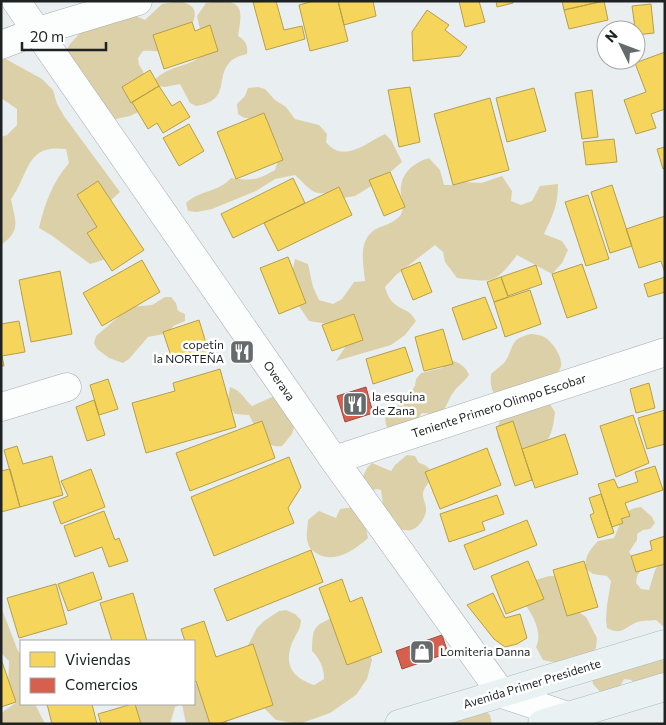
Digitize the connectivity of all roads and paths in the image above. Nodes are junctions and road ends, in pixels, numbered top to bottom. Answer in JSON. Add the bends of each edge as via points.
{"nodes":[{"id":1,"x":16,"y":1,"type":"edge"},
{"id":2,"x":138,"y":1,"type":"edge"},
{"id":3,"x":35,"y":32,"type":"junction"},
{"id":4,"x":1,"y":45,"type":"edge"},
{"id":5,"x":665,"y":352,"type":"edge"},
{"id":6,"x":67,"y":387,"type":"dead end"},
{"id":7,"x":1,"y":407,"type":"edge"},
{"id":8,"x":334,"y":460,"type":"junction"},
{"id":9,"x":665,"y":644,"type":"edge"},
{"id":10,"x":665,"y":687,"type":"edge"},
{"id":11,"x":502,"y":694,"type":"junction"},
{"id":12,"x":570,"y":720,"type":"edge"},
{"id":13,"x":398,"y":724,"type":"edge"},
{"id":14,"x":542,"y":724,"type":"edge"}],
"edges":[{"from":1,"to":3,"type":"street","name":"Overava"},
{"from":2,"to":3,"type":"street"},
{"from":3,"to":4,"type":"street"},
{"from":3,"to":8,"type":"street","name":"Overava"},
{"from":5,"to":8,"type":"street","name":"Teniente Primero Olimpo Escobar"},
{"from":6,"to":7,"type":"street"},
{"from":8,"to":11,"type":"street","name":"Overava"},
{"from":9,"to":11,"type":"main road","name":"Avenida Primer Presidente"},
{"from":10,"to":12,"type":"main road"},
{"from":11,"to":12,"type":"street"},
{"from":11,"to":13,"type":"main road","name":"Avenida Primer Presidente"},
{"from":12,"to":14,"type":"main road"}]}
